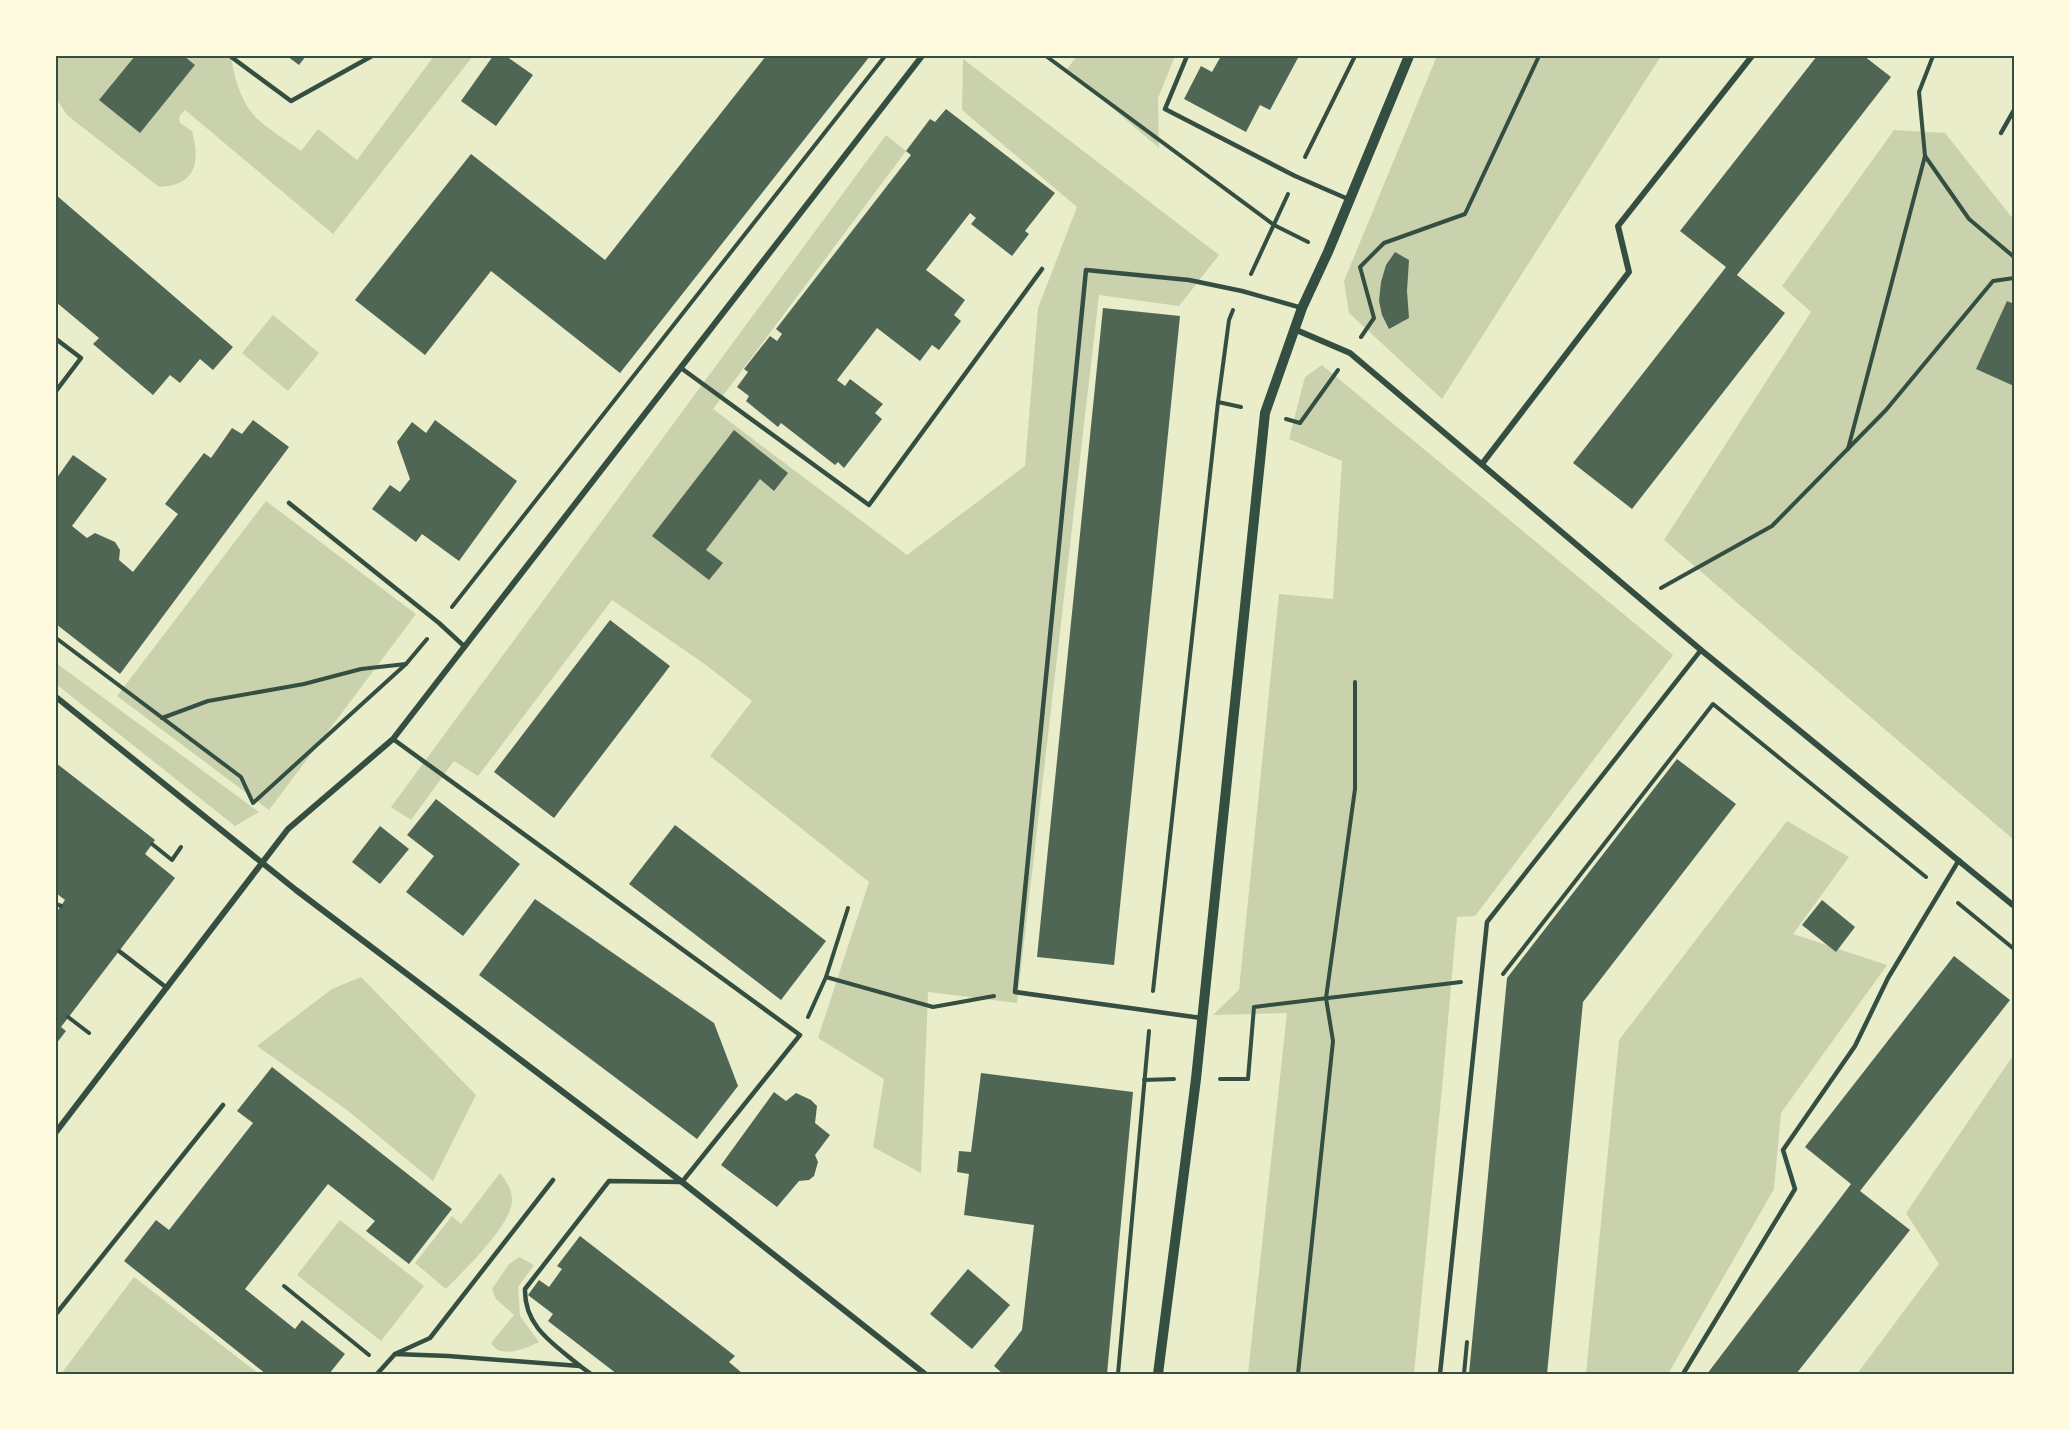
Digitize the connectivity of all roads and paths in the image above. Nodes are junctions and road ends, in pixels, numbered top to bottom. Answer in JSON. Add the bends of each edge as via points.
{"nodes":[{"id":1,"x":230,"y":56,"type":"edge"},
{"id":2,"x":372,"y":56,"type":"edge"},
{"id":3,"x":885,"y":56,"type":"edge"},
{"id":4,"x":922,"y":56,"type":"edge"},
{"id":5,"x":1046,"y":56,"type":"edge"},
{"id":6,"x":1187,"y":56,"type":"edge"},
{"id":7,"x":1355,"y":56,"type":"edge"},
{"id":8,"x":1409,"y":56,"type":"edge"},
{"id":9,"x":1539,"y":56,"type":"edge"},
{"id":10,"x":1752,"y":56,"type":"edge"},
{"id":11,"x":1933,"y":56,"type":"edge"},
{"id":12,"x":2014,"y":110,"type":"edge"},
{"id":13,"x":2001,"y":133,"type":"dead end"},
{"id":14,"x":1925,"y":156,"type":"junction"},
{"id":15,"x":1296,"y":176,"type":"junction"},
{"id":16,"x":1350,"y":200,"type":"junction"},
{"id":17,"x":1274,"y":225,"type":"junction"},
{"id":18,"x":2014,"y":257,"type":"edge"},
{"id":19,"x":1042,"y":269,"type":"dead end"},
{"id":20,"x":2014,"y":278,"type":"edge"},
{"id":21,"x":1242,"y":291,"type":"junction"},
{"id":22,"x":1302,"y":308,"type":"junction"},
{"id":23,"x":1294,"y":329,"type":"junction"},
{"id":24,"x":56,"y":339,"type":"edge"},
{"id":25,"x":1350,"y":353,"type":"junction"},
{"id":26,"x":681,"y":368,"type":"junction"},
{"id":27,"x":56,"y":392,"type":"edge"},
{"id":28,"x":1218,"y":402,"type":"junction"},
{"id":29,"x":1265,"y":413,"type":"junction"},
{"id":30,"x":1848,"y":449,"type":"junction"},
{"id":31,"x":1482,"y":464,"type":"junction"},
{"id":32,"x":289,"y":503,"type":"dead end"},
{"id":33,"x":1641,"y":599,"type":"junction"},
{"id":34,"x":439,"y":622,"type":"junction"},
{"id":35,"x":56,"y":638,"type":"edge"},
{"id":36,"x":465,"y":647,"type":"junction"},
{"id":37,"x":1701,"y":650,"type":"junction"},
{"id":38,"x":406,"y":664,"type":"junction"},
{"id":39,"x":1355,"y":682,"type":"dead end"},
{"id":40,"x":56,"y":697,"type":"edge"},
{"id":41,"x":161,"y":718,"type":"junction"},
{"id":42,"x":393,"y":739,"type":"junction"},
{"id":43,"x":152,"y":844,"type":"dead end"},
{"id":44,"x":181,"y":847,"type":"dead end"},
{"id":45,"x":1959,"y":860,"type":"junction"},
{"id":46,"x":262,"y":862,"type":"junction"},
{"id":47,"x":1941,"y":890,"type":"junction"},
{"id":48,"x":2014,"y":906,"type":"edge"},
{"id":49,"x":848,"y":908,"type":"dead end"},
{"id":50,"x":2014,"y":949,"type":"edge"},
{"id":51,"x":119,"y":951,"type":"dead end"},
{"id":52,"x":1502,"y":975,"type":"dead end"},
{"id":53,"x":826,"y":977,"type":"junction"},
{"id":54,"x":1481,"y":979,"type":"junction"},
{"id":55,"x":167,"y":988,"type":"junction"},
{"id":56,"x":1015,"y":992,"type":"junction"},
{"id":57,"x":1326,"y":998,"type":"junction"},
{"id":58,"x":1150,"y":1011,"type":"junction"},
{"id":59,"x":68,"y":1017,"type":"dead end"},
{"id":60,"x":1201,"y":1018,"type":"junction"},
{"id":61,"x":89,"y":1033,"type":"dead end"},
{"id":62,"x":800,"y":1035,"type":"junction"},
{"id":63,"x":1196,"y":1079,"type":"junction"},
{"id":64,"x":1144,"y":1080,"type":"junction"},
{"id":65,"x":223,"y":1105,"type":"dead end"},
{"id":66,"x":56,"y":1132,"type":"edge"},
{"id":67,"x":553,"y":1180,"type":"dead end"},
{"id":68,"x":682,"y":1182,"type":"junction"},
{"id":69,"x":284,"y":1286,"type":"dead end"},
{"id":70,"x":56,"y":1314,"type":"edge"},
{"id":71,"x":1467,"y":1339,"type":"dead end"},
{"id":72,"x":395,"y":1354,"type":"junction"},
{"id":73,"x":384,"y":1366,"type":"junction"},
{"id":74,"x":580,"y":1366,"type":"junction"},
{"id":75,"x":377,"y":1374,"type":"edge"},
{"id":76,"x":591,"y":1374,"type":"edge"},
{"id":77,"x":925,"y":1374,"type":"edge"},
{"id":78,"x":1118,"y":1374,"type":"edge"},
{"id":79,"x":1158,"y":1374,"type":"edge"},
{"id":80,"x":1298,"y":1374,"type":"edge"},
{"id":81,"x":1440,"y":1374,"type":"edge"},
{"id":82,"x":1464,"y":1374,"type":"edge"},
{"id":83,"x":1683,"y":1374,"type":"edge"}],
"edges":[{"from":1,"to":2,"type":"lane","via":[[291,101]]},
{"from":3,"to":34,"type":"path"},
{"from":4,"to":26,"type":"street"},
{"from":5,"to":17,"type":"path"},
{"from":6,"to":15,"type":"lane","via":[[1165,109]]},
{"from":7,"to":15,"type":"path"},
{"from":8,"to":16,"type":"street"},
{"from":9,"to":25,"type":"path","via":[[1465,214],[1384,243],[1360,267],[1374,318]]},
{"from":10,"to":31,"type":"street","via":[[1618,226],[1629,272]]},
{"from":11,"to":14,"type":"path","via":[[1918,92]]},
{"from":12,"to":13,"type":"lane"},
{"from":14,"to":18,"type":"path","via":[[1970,219]]},
{"from":14,"to":30,"type":"path"},
{"from":15,"to":16,"type":"lane"},
{"from":15,"to":17,"type":"path"},
{"from":16,"to":22,"type":"street"},
{"from":17,"to":21,"type":"path"},
{"from":19,"to":26,"type":"lane","via":[[869,505]]},
{"from":20,"to":30,"type":"path","via":[[1993,281],[1886,410]]},
{"from":21,"to":22,"type":"lane"},
{"from":21,"to":28,"type":"path","via":[[1229,320]]},
{"from":21,"to":56,"type":"lane","via":[[1189,280],[1086,270]]},
{"from":22,"to":23,"type":"street"},
{"from":23,"to":25,"type":"street"},
{"from":23,"to":29,"type":"street"},
{"from":24,"to":27,"type":"lane","via":[[81,358]]},
{"from":25,"to":29,"type":"path","via":[[1300,423]]},
{"from":25,"to":31,"type":"street"},
{"from":26,"to":36,"type":"street"},
{"from":28,"to":29,"type":"path"},
{"from":28,"to":58,"type":"path"},
{"from":29,"to":60,"type":"street"},
{"from":30,"to":33,"type":"path","via":[[1772,526]]},
{"from":31,"to":33,"type":"street"},
{"from":32,"to":34,"type":"lane"},
{"from":33,"to":37,"type":"street"},
{"from":34,"to":36,"type":"lane"},
{"from":34,"to":38,"type":"path"},
{"from":35,"to":41,"type":"path"},
{"from":36,"to":42,"type":"street"},
{"from":37,"to":45,"type":"street"},
{"from":37,"to":54,"type":"lane","via":[[1487,922]]},
{"from":38,"to":41,"type":"path","via":[[361,669],[208,702]]},
{"from":38,"to":41,"type":"path","via":[[253,803],[241,777]]},
{"from":39,"to":57,"type":"path","via":[[1355,789]]},
{"from":40,"to":46,"type":"street"},
{"from":42,"to":46,"type":"street","via":[[288,829]]},
{"from":42,"to":62,"type":"lane"},
{"from":43,"to":44,"type":"path","via":[[172,860]]},
{"from":45,"to":47,"type":"lane"},
{"from":45,"to":48,"type":"street"},
{"from":46,"to":55,"type":"street"},
{"from":46,"to":68,"type":"street"},
{"from":47,"to":50,"type":"path"},
{"from":47,"to":52,"type":"path","via":[[1713,704]]},
{"from":47,"to":83,"type":"lane","via":[[1888,978],[1855,1046],[1783,1150],[1795,1189]]},
{"from":49,"to":53,"type":"path"},
{"from":51,"to":55,"type":"lane"},
{"from":53,"to":56,"type":"path","via":[[933,1007]]},
{"from":53,"to":62,"type":"path"},
{"from":54,"to":57,"type":"path"},
{"from":54,"to":81,"type":"lane"},
{"from":55,"to":66,"type":"street"},
{"from":56,"to":58,"type":"lane"},
{"from":57,"to":63,"type":"path","via":[[1254,1007],[1248,1079]]},
{"from":57,"to":80,"type":"path","via":[[1333,1041]]},
{"from":58,"to":60,"type":"lane"},
{"from":58,"to":64,"type":"path"},
{"from":59,"to":61,"type":"path"},
{"from":60,"to":63,"type":"street"},
{"from":62,"to":68,"type":"lane"},
{"from":63,"to":64,"type":"path"},
{"from":63,"to":79,"type":"street"},
{"from":64,"to":78,"type":"path"},
{"from":65,"to":70,"type":"lane"},
{"from":67,"to":72,"type":"lane","via":[[430,1338]]},
{"from":68,"to":74,"type":"lane","via":[[609,1181],[525,1289],[527,1313],[543,1335]]},
{"from":68,"to":77,"type":"street"},
{"from":69,"to":73,"type":"path"},
{"from":71,"to":82,"type":"path"},
{"from":72,"to":73,"type":"lane"},
{"from":72,"to":74,"type":"lane"},
{"from":73,"to":75,"type":"lane"},
{"from":74,"to":76,"type":"lane"}]}
